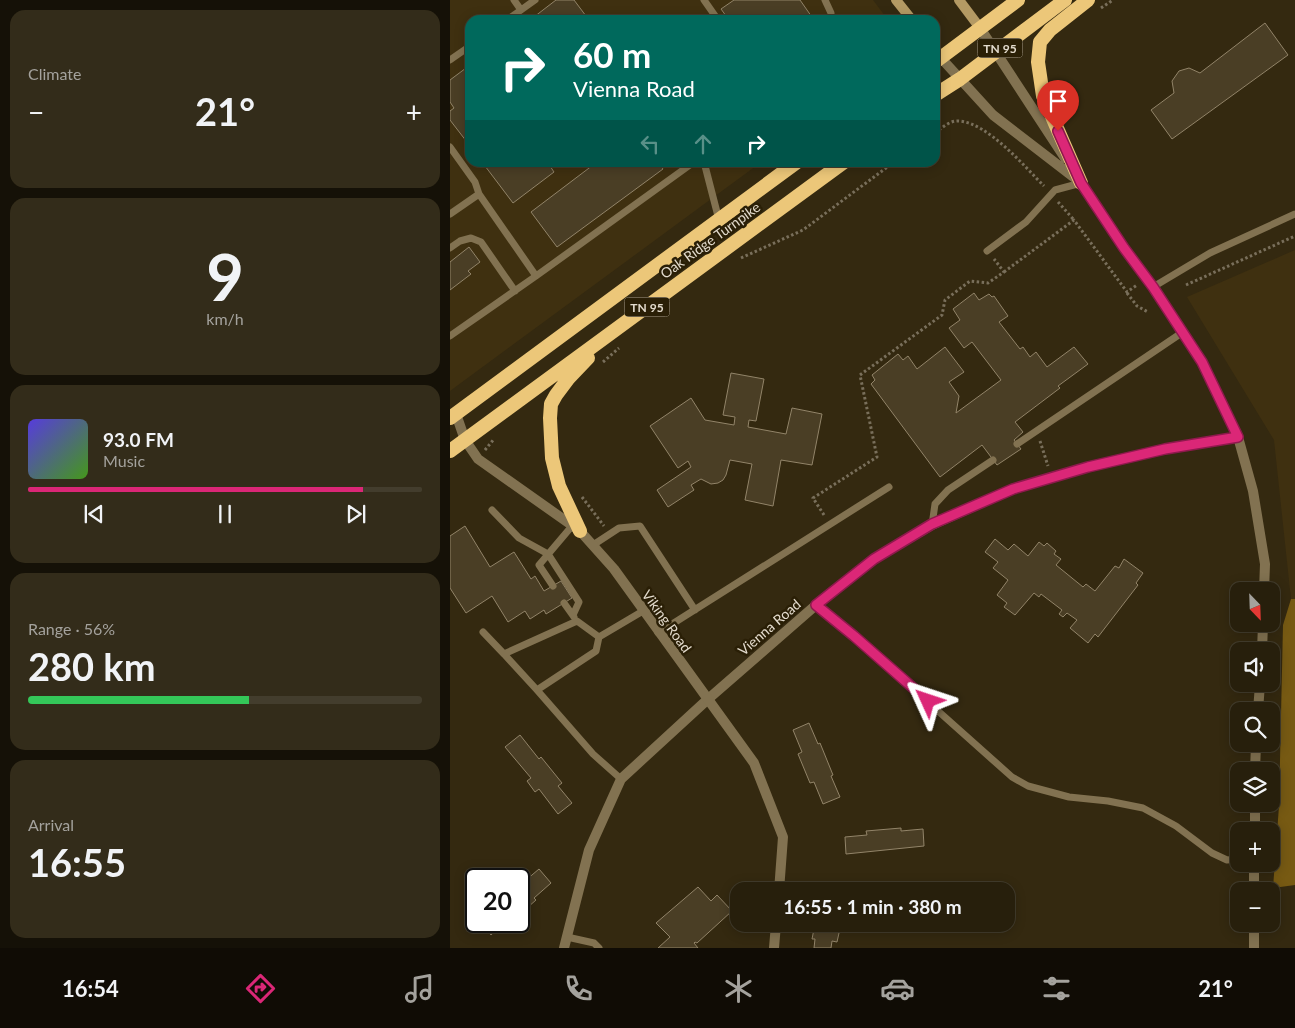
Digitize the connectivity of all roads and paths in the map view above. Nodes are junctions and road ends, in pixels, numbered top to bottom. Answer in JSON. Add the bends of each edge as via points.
{"nodes":[{"id":1,"x":514,"y":0,"type":"edge"},
{"id":2,"x":535,"y":0,"type":"edge"},
{"id":3,"x":704,"y":0,"type":"edge"},
{"id":4,"x":824,"y":0,"type":"edge"},
{"id":5,"x":896,"y":0,"type":"edge"},
{"id":6,"x":959,"y":0,"type":"edge"},
{"id":7,"x":1018,"y":0,"type":"edge"},
{"id":8,"x":1065,"y":0,"type":"edge"},
{"id":9,"x":1088,"y":0,"type":"edge"},
{"id":10,"x":521,"y":10,"type":"junction"},
{"id":11,"x":514,"y":15,"type":"edge"},
{"id":12,"x":714,"y":15,"type":"edge"},
{"id":13,"x":830,"y":15,"type":"edge"},
{"id":14,"x":908,"y":15,"type":"edge"},
{"id":15,"x":980,"y":28,"type":"junction"},
{"id":16,"x":465,"y":50,"type":"edge"},
{"id":17,"x":996,"y":52,"type":"junction"},
{"id":18,"x":940,"y":55,"type":"edge"},
{"id":19,"x":450,"y":60,"type":"edge"},
{"id":20,"x":940,"y":60,"type":"edge"},
{"id":21,"x":960,"y":79,"type":"junction"},
{"id":22,"x":940,"y":92,"type":"edge"},
{"id":23,"x":940,"y":129,"type":"edge"},
{"id":24,"x":450,"y":148,"type":"edge"},
{"id":25,"x":687,"y":167,"type":"edge"},
{"id":26,"x":705,"y":167,"type":"edge"},
{"id":27,"x":790,"y":167,"type":"edge"},
{"id":28,"x":837,"y":167,"type":"edge"},
{"id":29,"x":887,"y":167,"type":"edge"},
{"id":30,"x":1081,"y":183,"type":"junction"},
{"id":31,"x":479,"y":194,"type":"junction"},
{"id":32,"x":1052,"y":194,"type":"junction"},
{"id":33,"x":450,"y":214,"type":"edge"},
{"id":34,"x":1295,"y":214,"type":"edge"},
{"id":35,"x":1074,"y":220,"type":"junction"},
{"id":36,"x":719,"y":221,"type":"junction"},
{"id":37,"x":1295,"y":236,"type":"edge"},
{"id":38,"x":450,"y":248,"type":"edge"},
{"id":39,"x":987,"y":251,"type":"joint"},
{"id":40,"x":740,"y":259,"type":"dead end"},
{"id":41,"x":1004,"y":272,"type":"junction"},
{"id":42,"x":536,"y":276,"type":"junction"},
{"id":43,"x":1147,"y":278,"type":"junction"},
{"id":44,"x":1186,"y":285,"type":"dead end"},
{"id":45,"x":1153,"y":287,"type":"junction"},
{"id":46,"x":515,"y":291,"type":"junction"},
{"id":47,"x":1127,"y":292,"type":"junction"},
{"id":48,"x":1148,"y":312,"type":"dead end"},
{"id":49,"x":615,"y":330,"type":"junction"},
{"id":50,"x":1183,"y":332,"type":"junction"},
{"id":51,"x":450,"y":336,"type":"edge"},
{"id":52,"x":625,"y":344,"type":"dead end"},
{"id":53,"x":598,"y":366,"type":"dead end"},
{"id":54,"x":452,"y":413,"type":"edge"},
{"id":55,"x":1035,"y":432,"type":"junction"},
{"id":56,"x":1238,"y":437,"type":"junction"},
{"id":57,"x":496,"y":438,"type":"dead end"},
{"id":58,"x":465,"y":440,"type":"junction"},
{"id":59,"x":1017,"y":444,"type":"dead end"},
{"id":60,"x":450,"y":450,"type":"edge"},
{"id":61,"x":478,"y":459,"type":"junction"},
{"id":62,"x":993,"y":460,"type":"dead end"},
{"id":63,"x":1051,"y":478,"type":"junction"},
{"id":64,"x":889,"y":487,"type":"dead end"},
{"id":65,"x":580,"y":496,"type":"dead end"},
{"id":66,"x":492,"y":510,"type":"dead end"},
{"id":67,"x":829,"y":524,"type":"junction"},
{"id":68,"x":932,"y":524,"type":"junction"},
{"id":69,"x":576,"y":528,"type":"junction"},
{"id":70,"x":610,"y":534,"type":"junction"},
{"id":71,"x":593,"y":545,"type":"junction"},
{"id":72,"x":548,"y":554,"type":"junction"},
{"id":73,"x":1264,"y":582,"type":"edge"},
{"id":74,"x":553,"y":586,"type":"dead end"},
{"id":75,"x":564,"y":603,"type":"dead end"},
{"id":76,"x":816,"y":605,"type":"junction"},
{"id":77,"x":695,"y":610,"type":"junction"},
{"id":78,"x":642,"y":611,"type":"junction"},
{"id":79,"x":575,"y":618,"type":"junction"},
{"id":80,"x":483,"y":632,"type":"dead end"},
{"id":81,"x":658,"y":633,"type":"junction"},
{"id":82,"x":599,"y":637,"type":"junction"},
{"id":83,"x":504,"y":654,"type":"junction"},
{"id":84,"x":537,"y":690,"type":"junction"},
{"id":85,"x":707,"y":700,"type":"junction"},
{"id":86,"x":621,"y":780,"type":"junction"},
{"id":87,"x":1230,"y":860,"type":"edge"},
{"id":88,"x":779,"y":882,"type":"edge"},
{"id":89,"x":775,"y":932,"type":"edge"},
{"id":90,"x":1254,"y":932,"type":"edge"},
{"id":91,"x":567,"y":937,"type":"junction"},
{"id":92,"x":564,"y":948,"type":"edge"},
{"id":93,"x":599,"y":948,"type":"edge"},
{"id":94,"x":774,"y":948,"type":"edge"},
{"id":95,"x":1254,"y":948,"type":"edge"}],
"edges":[{"from":1,"to":10,"type":"lane"},
{"from":2,"to":10,"type":"lane"},
{"from":3,"to":12,"type":"lane"},
{"from":4,"to":13,"type":"lane"},
{"from":5,"to":14,"type":"main road"},
{"from":6,"to":15,"type":"main road"},
{"from":7,"to":15,"type":"highway","number":"TN 95"},
{"from":8,"to":17,"type":"highway","number":"TN 95"},
{"from":9,"to":30,"type":"highway","via":[[1040,42],[1038,62],[1043,96]]},
{"from":10,"to":11,"type":"lane"},
{"from":15,"to":17,"type":"street"},
{"from":15,"to":18,"type":"highway","number":"TN 95"},
{"from":16,"to":19,"type":"lane"},
{"from":17,"to":21,"type":"highway","number":"TN 95"},
{"from":17,"to":30,"type":"street"},
{"from":20,"to":21,"type":"street"},
{"from":21,"to":22,"type":"highway","number":"TN 95"},
{"from":21,"to":30,"type":"street","via":[[993,115]]},
{"from":23,"to":32,"type":"path","via":[[958,121],[983,129]]},
{"from":24,"to":31,"type":"lane","via":[[475,182]]},
{"from":25,"to":42,"type":"lane"},
{"from":26,"to":36,"type":"lane"},
{"from":27,"to":36,"type":"highway","name":"Oak Ridge Turnpike","number":"TN 95"},
{"from":28,"to":49,"type":"highway","name":"Oak Ridge Turnpike","number":"TN 95"},
{"from":29,"to":40,"type":"path","via":[[803,230]]},
{"from":30,"to":32,"type":"lane","via":[[1055,190]]},
{"from":30,"to":43,"type":"street"},
{"from":31,"to":33,"type":"lane"},
{"from":31,"to":42,"type":"lane"},
{"from":32,"to":35,"type":"path"},
{"from":32,"to":39,"type":"lane","via":[[1026,222]]},
{"from":34,"to":45,"type":"lane","via":[[1210,253]]},
{"from":35,"to":41,"type":"path"},
{"from":35,"to":47,"type":"path"},
{"from":36,"to":54,"type":"highway","name":"Oak Ridge Turnpike","number":"TN 95"},
{"from":37,"to":44,"type":"path"},
{"from":38,"to":46,"type":"lane","via":[[471,238],[481,242]]},
{"from":39,"to":41,"type":"path"},
{"from":41,"to":67,"type":"path","via":[[988,283],[970,281],[945,300],[942,315],[860,375],[877,457],[813,498]]},
{"from":42,"to":46,"type":"lane"},
{"from":43,"to":45,"type":"street"},
{"from":43,"to":47,"type":"path"},
{"from":45,"to":50,"type":"street"},
{"from":46,"to":51,"type":"lane"},
{"from":47,"to":48,"type":"path","via":[[1137,306]]},
{"from":49,"to":58,"type":"highway","name":"Oak Ridge Turnpike","number":"TN 95"},
{"from":49,"to":69,"type":"highway","via":[[568,379],[551,404],[552,458]]},
{"from":50,"to":55,"type":"lane"},
{"from":50,"to":56,"type":"street","via":[[1202,362]]},
{"from":52,"to":53,"type":"path"},
{"from":54,"to":58,"type":"street","name":"Viking Road"},
{"from":55,"to":59,"type":"lane"},
{"from":55,"to":63,"type":"path","via":[[1043,445]]},
{"from":56,"to":63,"type":"street","name":"Vienna Road","via":[[1165,449]]},
{"from":56,"to":73,"type":"street","via":[[1253,491],[1265,564]]},
{"from":57,"to":61,"type":"path"},
{"from":58,"to":60,"type":"highway","name":"Oak Ridge Turnpike","number":"TN 95"},
{"from":58,"to":61,"type":"street","name":"Viking Road"},
{"from":61,"to":69,"type":"street","name":"Viking Road"},
{"from":62,"to":68,"type":"lane","via":[[948,490],[935,504]]},
{"from":63,"to":68,"type":"street","name":"Vienna Road","via":[[1013,489]]},
{"from":64,"to":67,"type":"lane"},
{"from":65,"to":70,"type":"path"},
{"from":66,"to":72,"type":"lane","via":[[519,538]]},
{"from":67,"to":77,"type":"lane"},
{"from":68,"to":76,"type":"street","name":"Vienna Road","via":[[874,559]]},
{"from":69,"to":71,"type":"street","name":"Viking Road"},
{"from":69,"to":72,"type":"lane"},
{"from":70,"to":71,"type":"lane"},
{"from":70,"to":77,"type":"lane","via":[[619,528],[640,526]]},
{"from":71,"to":78,"type":"street","name":"Viking Road","via":[[614,569]]},
{"from":72,"to":74,"type":"lane","via":[[539,565]]},
{"from":72,"to":79,"type":"lane","via":[[579,602]]},
{"from":75,"to":79,"type":"lane"},
{"from":76,"to":85,"type":"street","name":"Vienna Road"},
{"from":76,"to":87,"type":"lane","via":[[1012,777],[1028,786],[1069,797],[1142,808],[1176,826],[1212,853]]},
{"from":77,"to":81,"type":"lane"},
{"from":78,"to":81,"type":"street","name":"Viking Road"},
{"from":78,"to":82,"type":"lane"},
{"from":79,"to":82,"type":"lane"},
{"from":79,"to":83,"type":"lane"},
{"from":80,"to":83,"type":"lane"},
{"from":81,"to":85,"type":"street","name":"Viking Road"},
{"from":82,"to":84,"type":"lane","via":[[596,650]]},
{"from":83,"to":84,"type":"lane"},
{"from":84,"to":86,"type":"lane","via":[[586,747]]},
{"from":85,"to":86,"type":"street","name":"Vienna Road"},
{"from":85,"to":88,"type":"street","name":"Viking Road","via":[[754,763],[783,837]]},
{"from":86,"to":91,"type":"street","name":"Vienna Road","via":[[589,850]]},
{"from":89,"to":94,"type":"street"},
{"from":90,"to":95,"type":"street"},
{"from":91,"to":92,"type":"street","name":"Vienna Road"},
{"from":91,"to":93,"type":"lane","via":[[594,943]]}]}
